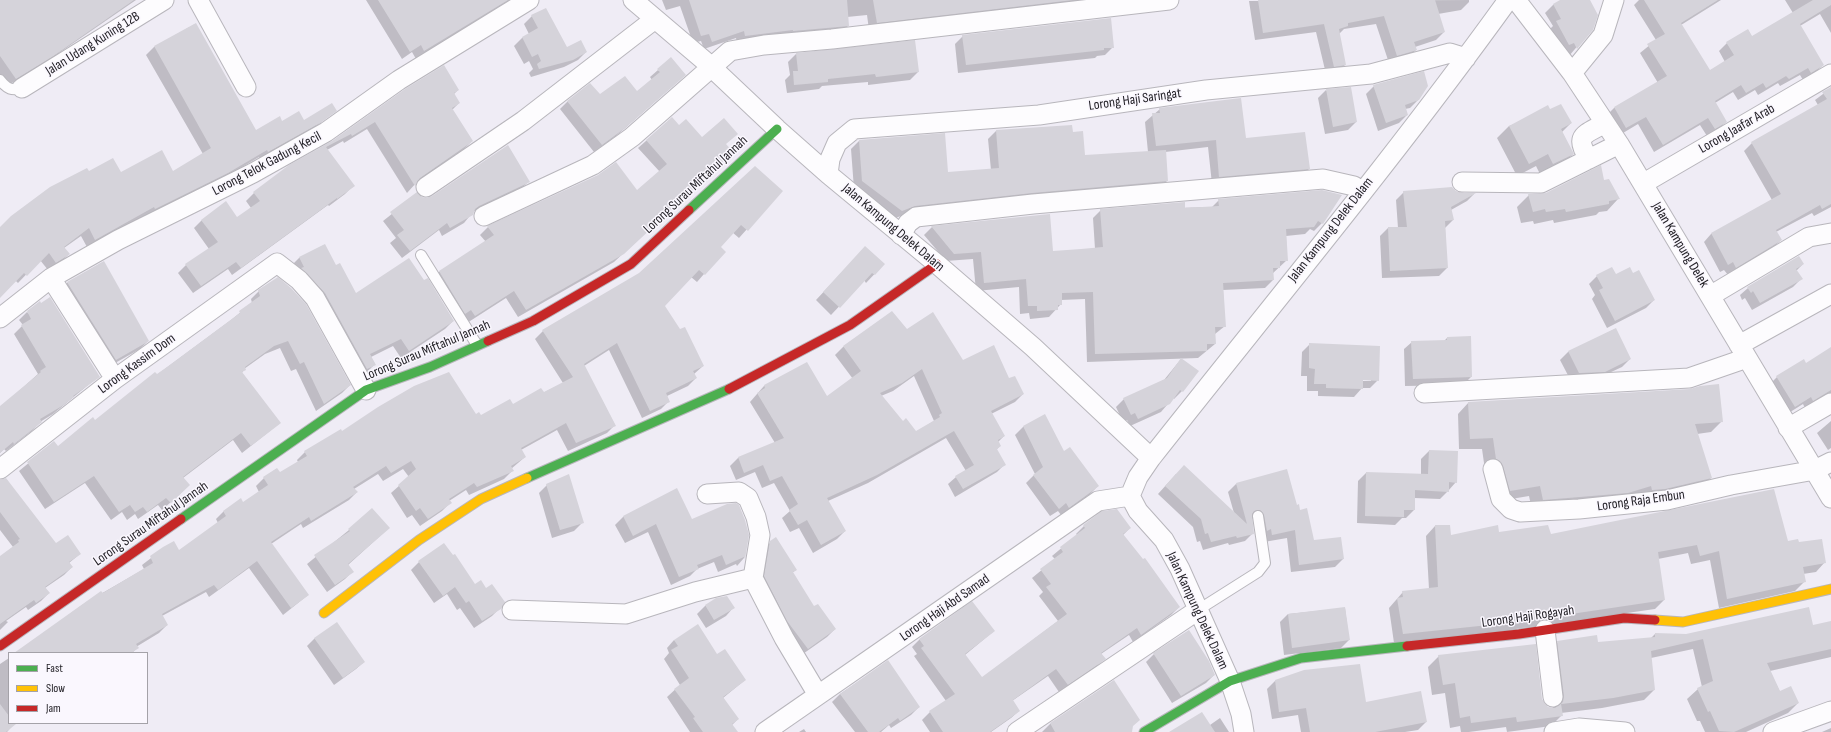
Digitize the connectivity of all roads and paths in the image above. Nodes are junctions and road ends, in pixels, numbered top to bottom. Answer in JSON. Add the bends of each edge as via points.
{"nodes":[{"id":1,"x":164,"y":0,"type":"edge"},
{"id":2,"x":198,"y":0,"type":"edge"},
{"id":3,"x":529,"y":0,"type":"edge"},
{"id":4,"x":633,"y":0,"type":"edge"},
{"id":5,"x":1169,"y":0,"type":"edge"},
{"id":6,"x":1508,"y":0,"type":"edge"},
{"id":7,"x":1516,"y":0,"type":"edge"},
{"id":8,"x":1614,"y":0,"type":"edge"},
{"id":9,"x":655,"y":19,"type":"junction"},
{"id":10,"x":1466,"y":58,"type":"junction"},
{"id":11,"x":713,"y":68,"type":"junction"},
{"id":12,"x":1572,"y":73,"type":"junction"},
{"id":13,"x":1831,"y":74,"type":"edge"},
{"id":14,"x":0,"y":80,"type":"edge"},
{"id":15,"x":246,"y":87,"type":"dead end"},
{"id":16,"x":22,"y":88,"type":"joint"},
{"id":17,"x":1606,"y":123,"type":"junction"},
{"id":18,"x":777,"y":129,"type":"junction"},
{"id":19,"x":1619,"y":144,"type":"junction"},
{"id":20,"x":1589,"y":159,"type":"junction"},
{"id":21,"x":828,"y":174,"type":"junction"},
{"id":22,"x":1462,"y":182,"type":"dead end"},
{"id":23,"x":1644,"y":183,"type":"junction"},
{"id":24,"x":426,"y":187,"type":"dead end"},
{"id":25,"x":1362,"y":192,"type":"junction"},
{"id":26,"x":484,"y":216,"type":"dead end"},
{"id":27,"x":1831,"y":233,"type":"edge"},
{"id":28,"x":901,"y":234,"type":"junction"},
{"id":29,"x":421,"y":255,"type":"dead end"},
{"id":30,"x":938,"y":264,"type":"junction"},
{"id":31,"x":51,"y":278,"type":"junction"},
{"id":32,"x":1831,"y":294,"type":"edge"},
{"id":33,"x":1710,"y":296,"type":"junction"},
{"id":34,"x":0,"y":318,"type":"edge"},
{"id":35,"x":478,"y":345,"type":"junction"},
{"id":36,"x":1743,"y":352,"type":"junction"},
{"id":37,"x":115,"y":379,"type":"junction"},
{"id":38,"x":366,"y":390,"type":"junction"},
{"id":39,"x":1424,"y":393,"type":"dead end"},
{"id":40,"x":1831,"y":403,"type":"edge"},
{"id":41,"x":1788,"y":428,"type":"junction"},
{"id":42,"x":1151,"y":458,"type":"junction"},
{"id":43,"x":1823,"y":466,"type":"edge"},
{"id":44,"x":0,"y":469,"type":"edge"},
{"id":45,"x":1493,"y":469,"type":"dead end"},
{"id":46,"x":707,"y":494,"type":"dead end"},
{"id":47,"x":1130,"y":496,"type":"junction"},
{"id":48,"x":1831,"y":498,"type":"edge"},
{"id":49,"x":1258,"y":516,"type":"dead end"},
{"id":50,"x":753,"y":578,"type":"junction"},
{"id":51,"x":1831,"y":589,"type":"edge"},
{"id":52,"x":512,"y":610,"type":"dead end"},
{"id":53,"x":1198,"y":610,"type":"junction"},
{"id":54,"x":324,"y":613,"type":"dead end"},
{"id":55,"x":1545,"y":630,"type":"junction"},
{"id":56,"x":0,"y":646,"type":"edge"},
{"id":57,"x":1230,"y":681,"type":"junction"},
{"id":58,"x":818,"y":695,"type":"junction"},
{"id":59,"x":1553,"y":697,"type":"dead end"},
{"id":60,"x":1831,"y":711,"type":"edge"},
{"id":61,"x":765,"y":732,"type":"edge"},
{"id":62,"x":1017,"y":732,"type":"edge"},
{"id":63,"x":1144,"y":732,"type":"edge"},
{"id":64,"x":1244,"y":732,"type":"edge"},
{"id":65,"x":1554,"y":732,"type":"edge"},
{"id":66,"x":1625,"y":732,"type":"edge"},
{"id":67,"x":1772,"y":732,"type":"edge"}],
"edges":[{"from":1,"to":16,"type":"street","name":"Jalan Udang Kuning 12B"},
{"from":2,"to":15,"type":"street"},
{"from":3,"to":31,"type":"street","name":"Lorong Telok Gadung Kecil","via":[[399,80],[326,132],[253,173],[118,240]]},
{"from":4,"to":9,"type":"street","name":"Jalan Kampung Delek Dalam"},
{"from":5,"to":11,"type":"street","via":[[764,45],[730,51]]},
{"from":6,"to":10,"type":"street","name":"Jalan Kampung Delek Dalam"},
{"from":7,"to":12,"type":"street","name":"Jalan Kampung Delek"},
{"from":8,"to":12,"type":"street","via":[[1603,35]]},
{"from":9,"to":11,"type":"street","name":"Jalan Kampung Delek Dalam"},
{"from":9,"to":24,"type":"street","via":[[523,121]]},
{"from":10,"to":21,"type":"street","name":"Lorong Haji Saringat","via":[[1450,53],[1371,74],[1206,90],[1039,115],[854,129],[837,143],[830,159]]},
{"from":10,"to":25,"type":"street","name":"Jalan Kampung Delek Dalam"},
{"from":11,"to":18,"type":"street","name":"Jalan Kampung Delek Dalam"},
{"from":11,"to":26,"type":"street","via":[[632,137],[593,166]]},
{"from":12,"to":17,"type":"street","name":"Jalan Kampung Delek"},
{"from":13,"to":23,"type":"street","name":"Lorong Jaafar Arab"},
{"from":14,"to":16,"type":"lane","via":[[9,89]]},
{"from":17,"to":19,"type":"street","name":"Jalan Kampung Delek"},
{"from":17,"to":20,"type":"street","via":[[1581,140],[1581,147]]},
{"from":18,"to":21,"type":"street","name":"Jalan Kampung Delek Dalam"},
{"from":18,"to":35,"type":"street","name":"Lorong Surau Miftahul Jannah","via":[[631,264],[532,321]]},
{"from":19,"to":20,"type":"street"},
{"from":19,"to":23,"type":"street","name":"Jalan Kampung Delek"},
{"from":20,"to":22,"type":"street","via":[[1541,183]]},
{"from":21,"to":28,"type":"street","name":"Jalan Kampung Delek Dalam"},
{"from":23,"to":33,"type":"street","name":"Jalan Kampung Delek"},
{"from":25,"to":28,"type":"street","via":[[1354,186],[1323,180],[1033,204],[916,217],[908,223]]},
{"from":25,"to":42,"type":"street","name":"Jalan Kampung Delek Dalam"},
{"from":27,"to":33,"type":"street","via":[[1809,237]]},
{"from":28,"to":30,"type":"street","name":"Jalan Kampung Delek Dalam"},
{"from":29,"to":35,"type":"lane"},
{"from":30,"to":42,"type":"street","name":"Jalan Kampung Delek Dalam","via":[[1033,347]]},
{"from":30,"to":54,"type":"street","via":[[850,325],[732,388],[481,498],[419,540]]},
{"from":31,"to":34,"type":"street","name":"Lorong Telok Gadung Kecil"},
{"from":31,"to":37,"type":"street"},
{"from":32,"to":36,"type":"street"},
{"from":33,"to":36,"type":"street","name":"Jalan Kampung Delek"},
{"from":35,"to":38,"type":"street","name":"Lorong Surau Miftahul Jannah","via":[[430,367]]},
{"from":36,"to":39,"type":"street","via":[[1689,378]]},
{"from":36,"to":41,"type":"street","name":"Jalan Kampung Delek"},
{"from":37,"to":38,"type":"street","name":"Lorong Kassim Dom","via":[[277,263],[299,280],[316,298]]},
{"from":37,"to":44,"type":"street","name":"Lorong Kassim Dom"},
{"from":38,"to":56,"type":"street","name":"Lorong Surau Miftahul Jannah"},
{"from":40,"to":41,"type":"street"},
{"from":41,"to":43,"type":"street","name":"Jalan Kampung Delek"},
{"from":42,"to":47,"type":"street","name":"Jalan Kampung Delek Dalam","via":[[1138,477]]},
{"from":43,"to":45,"type":"street","name":"Lorong Raja Embun","via":[[1668,500],[1520,512],[1511,509],[1501,499]]},
{"from":43,"to":48,"type":"street","name":"Jalan Kampung Delek"},
{"from":46,"to":50,"type":"street","via":[[739,492],[748,498],[760,535]]},
{"from":47,"to":53,"type":"street","name":"Jalan Kampung Delek Dalam","via":[[1138,511],[1164,540]]},
{"from":47,"to":58,"type":"street","name":"Lorong Haji Abd Samad","via":[[1098,501]]},
{"from":49,"to":53,"type":"lane","via":[[1265,563],[1258,572]]},
{"from":50,"to":52,"type":"street","via":[[695,592],[626,614]]},
{"from":50,"to":58,"type":"street","via":[[784,638]]},
{"from":51,"to":55,"type":"street","name":"Lorong Haji Rogayah","via":[[1682,622],[1624,618]]},
{"from":53,"to":57,"type":"street","name":"Jalan Kampung Delek Dalam"},
{"from":53,"to":62,"type":"street"},
{"from":55,"to":57,"type":"street","name":"Lorong Haji Rogayah","via":[[1301,658]]},
{"from":55,"to":59,"type":"street"},
{"from":57,"to":63,"type":"street","name":"Lorong Haji Rogayah"},
{"from":57,"to":64,"type":"street","name":"Jalan Kampung Delek Dalam"},
{"from":58,"to":61,"type":"street","name":"Lorong Haji Abd Samad"},
{"from":60,"to":67,"type":"street"},
{"from":65,"to":66,"type":"street","via":[[1579,728]]}]}
